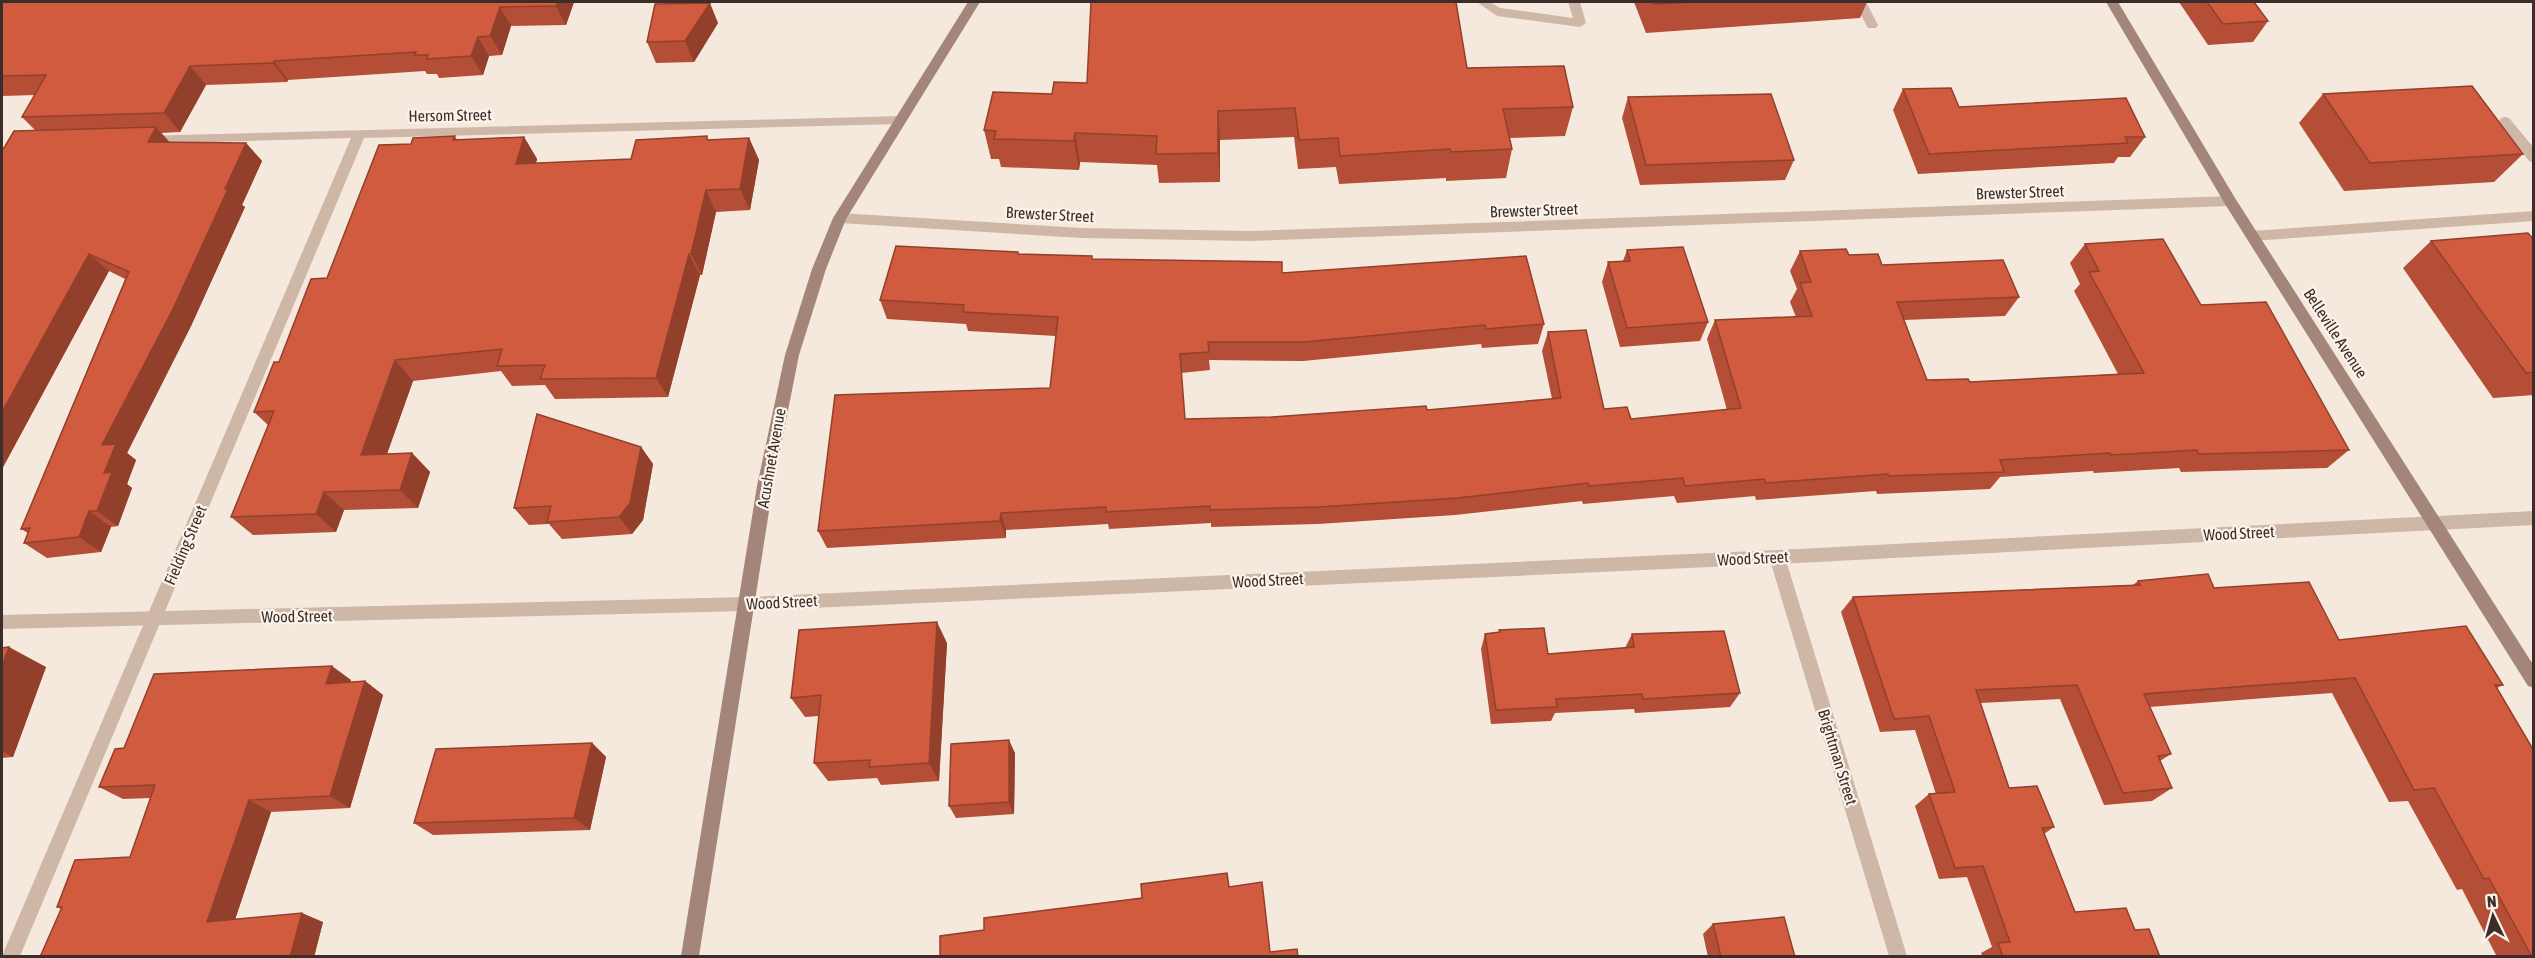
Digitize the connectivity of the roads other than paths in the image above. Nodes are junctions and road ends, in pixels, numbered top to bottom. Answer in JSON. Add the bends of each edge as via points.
{"nodes":[{"id":1,"x":974,"y":2,"type":"edge"},
{"id":2,"x":1483,"y":2,"type":"edge"},
{"id":3,"x":1574,"y":2,"type":"edge"},
{"id":4,"x":1860,"y":2,"type":"edge"},
{"id":5,"x":2112,"y":2,"type":"edge"},
{"id":6,"x":1872,"y":25,"type":"dead end"},
{"id":7,"x":900,"y":120,"type":"junction"},
{"id":8,"x":2505,"y":121,"type":"dead end"},
{"id":9,"x":360,"y":133,"type":"junction"},
{"id":10,"x":133,"y":139,"type":"edge"},
{"id":11,"x":2534,"y":158,"type":"edge"},
{"id":12,"x":2230,"y":201,"type":"junction"},
{"id":13,"x":2534,"y":216,"type":"edge"},
{"id":14,"x":840,"y":218,"type":"junction"},
{"id":15,"x":2252,"y":236,"type":"junction"},
{"id":16,"x":2534,"y":518,"type":"edge"},
{"id":17,"x":2436,"y":523,"type":"junction"},
{"id":18,"x":1778,"y":557,"type":"junction"},
{"id":19,"x":747,"y":604,"type":"junction"},
{"id":20,"x":154,"y":619,"type":"junction"},
{"id":21,"x":2,"y":622,"type":"edge"},
{"id":22,"x":2534,"y":681,"type":"edge"},
{"id":23,"x":11,"y":957,"type":"edge"},
{"id":24,"x":690,"y":957,"type":"edge"},
{"id":25,"x":1899,"y":957,"type":"edge"}],
"edges":[{"from":1,"to":7,"type":"main road","name":"Acushnet Avenue"},
{"from":2,"to":3,"type":"street","via":[[1497,12],[1580,23]]},
{"from":4,"to":6,"type":"street"},
{"from":5,"to":12,"type":"main road","name":"Belleville Avenue"},
{"from":7,"to":9,"type":"street","name":"Hersom Street"},
{"from":7,"to":14,"type":"main road","name":"Acushnet Avenue"},
{"from":8,"to":11,"type":"street"},
{"from":9,"to":10,"type":"street","name":"Hersom Street"},
{"from":9,"to":20,"type":"street","name":"Fielding Street"},
{"from":12,"to":14,"type":"street","name":"Brewster Street","via":[[1250,236],[1081,233]]},
{"from":12,"to":15,"type":"main road","name":"Belleville Avenue"},
{"from":13,"to":15,"type":"street"},
{"from":14,"to":19,"type":"main road","name":"Acushnet Avenue","via":[[792,355],[765,486]]},
{"from":15,"to":17,"type":"main road","name":"Belleville Avenue"},
{"from":16,"to":17,"type":"street","name":"Wood Street"},
{"from":17,"to":18,"type":"street","name":"Wood Street"},
{"from":17,"to":22,"type":"main road","name":"Belleville Avenue"},
{"from":18,"to":19,"type":"street","name":"Wood Street"},
{"from":18,"to":25,"type":"street","name":"Brightman Street"},
{"from":19,"to":20,"type":"street","name":"Wood Street"},
{"from":19,"to":24,"type":"main road","name":"Acushnet Avenue"},
{"from":20,"to":21,"type":"street","name":"Wood Street"},
{"from":20,"to":23,"type":"street","name":"Fielding Street"}]}
